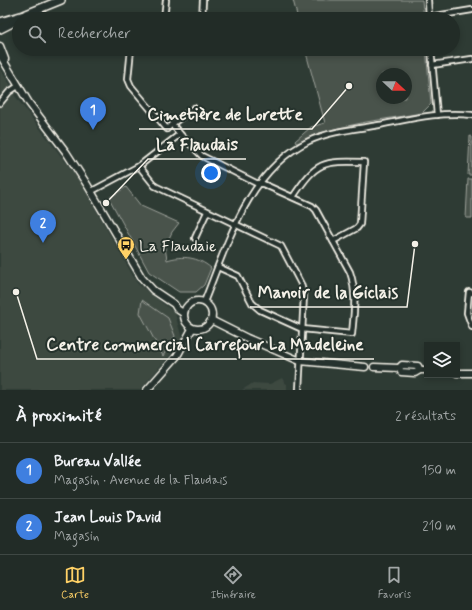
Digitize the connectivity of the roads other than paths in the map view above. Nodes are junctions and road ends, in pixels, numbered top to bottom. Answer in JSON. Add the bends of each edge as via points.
{"nodes":[{"id":1,"x":61,"y":0,"type":"edge"},
{"id":2,"x":166,"y":0,"type":"edge"},
{"id":3,"x":203,"y":0,"type":"edge"},
{"id":4,"x":428,"y":0,"type":"edge"},
{"id":5,"x":472,"y":10,"type":"edge"},
{"id":6,"x":31,"y":12,"type":"edge"},
{"id":7,"x":165,"y":12,"type":"edge"},
{"id":8,"x":202,"y":12,"type":"edge"},
{"id":9,"x":429,"y":12,"type":"edge"},
{"id":10,"x":460,"y":12,"type":"edge"},
{"id":11,"x":12,"y":18,"type":"edge"},
{"id":12,"x":0,"y":22,"type":"edge"},
{"id":13,"x":12,"y":22,"type":"edge"},
{"id":14,"x":0,"y":29,"type":"edge"},
{"id":15,"x":0,"y":46,"type":"edge"},
{"id":16,"x":0,"y":55,"type":"edge"},
{"id":17,"x":130,"y":56,"type":"edge"},
{"id":18,"x":431,"y":56,"type":"edge"},
{"id":19,"x":472,"y":59,"type":"edge"},
{"id":20,"x":432,"y":65,"type":"junction"},
{"id":21,"x":14,"y":78,"type":"junction"},
{"id":22,"x":18,"y":86,"type":"junction"},
{"id":23,"x":0,"y":103,"type":"edge"},
{"id":24,"x":194,"y":108,"type":"dead end"},
{"id":25,"x":437,"y":115,"type":"junction"},
{"id":26,"x":472,"y":115,"type":"edge"},
{"id":27,"x":172,"y":124,"type":"junction"},
{"id":28,"x":180,"y":134,"type":"junction"},
{"id":29,"x":139,"y":166,"type":"junction"},
{"id":30,"x":260,"y":184,"type":"junction"},
{"id":31,"x":92,"y":191,"type":"junction"},
{"id":32,"x":293,"y":197,"type":"junction"},
{"id":33,"x":207,"y":212,"type":"junction"},
{"id":34,"x":235,"y":225,"type":"junction"},
{"id":35,"x":195,"y":238,"type":"dead end"},
{"id":36,"x":333,"y":241,"type":"junction"},
{"id":37,"x":218,"y":267,"type":"junction"},
{"id":38,"x":472,"y":293,"type":"edge"},
{"id":39,"x":204,"y":302,"type":"junction"},
{"id":40,"x":174,"y":304,"type":"junction"},
{"id":41,"x":188,"y":304,"type":"junction"},
{"id":42,"x":183,"y":313,"type":"junction"},
{"id":43,"x":211,"y":320,"type":"junction"},
{"id":44,"x":472,"y":327,"type":"edge"},
{"id":45,"x":192,"y":329,"type":"junction"},
{"id":46,"x":302,"y":329,"type":"junction"},
{"id":47,"x":300,"y":361,"type":"junction"},
{"id":48,"x":365,"y":367,"type":"dead end"},
{"id":49,"x":374,"y":367,"type":"dead end"},
{"id":50,"x":424,"y":370,"type":"edge"},
{"id":51,"x":460,"y":373,"type":"edge"},
{"id":52,"x":472,"y":373,"type":"edge"},
{"id":53,"x":146,"y":390,"type":"edge"},
{"id":54,"x":299,"y":390,"type":"edge"}],
"edges":[{"from":1,"to":6,"type":"main road"},
{"from":2,"to":7,"type":"street"},
{"from":3,"to":8,"type":"street"},
{"from":4,"to":9,"type":"street"},
{"from":5,"to":10,"type":"street"},
{"from":11,"to":12,"type":"main road"},
{"from":13,"to":14,"type":"main road"},
{"from":15,"to":21,"type":"street"},
{"from":16,"to":21,"type":"street"},
{"from":17,"to":27,"type":"street","via":[[128,79],[131,86],[167,129]]},
{"from":18,"to":20,"type":"street"},
{"from":19,"to":20,"type":"street"},
{"from":20,"to":25,"type":"street"},
{"from":21,"to":22,"type":"street"},
{"from":22,"to":23,"type":"street"},
{"from":22,"to":31,"type":"street"},
{"from":24,"to":27,"type":"street"},
{"from":25,"to":26,"type":"street"},
{"from":25,"to":30,"type":"street","via":[[331,133],[313,139],[280,159]]},
{"from":27,"to":28,"type":"street"},
{"from":28,"to":29,"type":"street"},
{"from":28,"to":30,"type":"street","via":[[202,156]]},
{"from":29,"to":31,"type":"street"},
{"from":29,"to":33,"type":"street","via":[[155,186]]},
{"from":30,"to":32,"type":"street"},
{"from":30,"to":34,"type":"street"},
{"from":31,"to":40,"type":"street","via":[[142,278],[153,290]]},
{"from":32,"to":36,"type":"street","via":[[307,202],[316,210]]},
{"from":32,"to":36,"type":"street","via":[[306,177],[324,164],[364,162],[360,224]]},
{"from":33,"to":34,"type":"street"},
{"from":33,"to":35,"type":"street"},
{"from":34,"to":37,"type":"street"},
{"from":34,"to":46,"type":"street","via":[[276,243],[284,250],[303,289]]},
{"from":36,"to":46,"type":"street","via":[[354,282],[352,334]]},
{"from":37,"to":39,"type":"street"},
{"from":37,"to":46,"type":"street","via":[[238,276],[255,306]]},
{"from":38,"to":44,"type":"street","via":[[469,292],[466,313]]},
{"from":39,"to":41,"type":"street","via":[[195,301]]},
{"from":39,"to":43,"type":"street","via":[[212,312]]},
{"from":40,"to":41,"type":"street"},
{"from":40,"to":42,"type":"street"},
{"from":41,"to":42,"type":"street"},
{"from":42,"to":45,"type":"street","via":[[185,322]]},
{"from":43,"to":45,"type":"street","via":[[206,327]]},
{"from":43,"to":47,"type":"street"},
{"from":45,"to":53,"type":"street","via":[[177,356]]},
{"from":46,"to":47,"type":"street"},
{"from":47,"to":48,"type":"street"},
{"from":47,"to":54,"type":"street"},
{"from":49,"to":50,"type":"street","via":[[399,368],[401,372],[415,373]]},
{"from":51,"to":52,"type":"street"}]}
